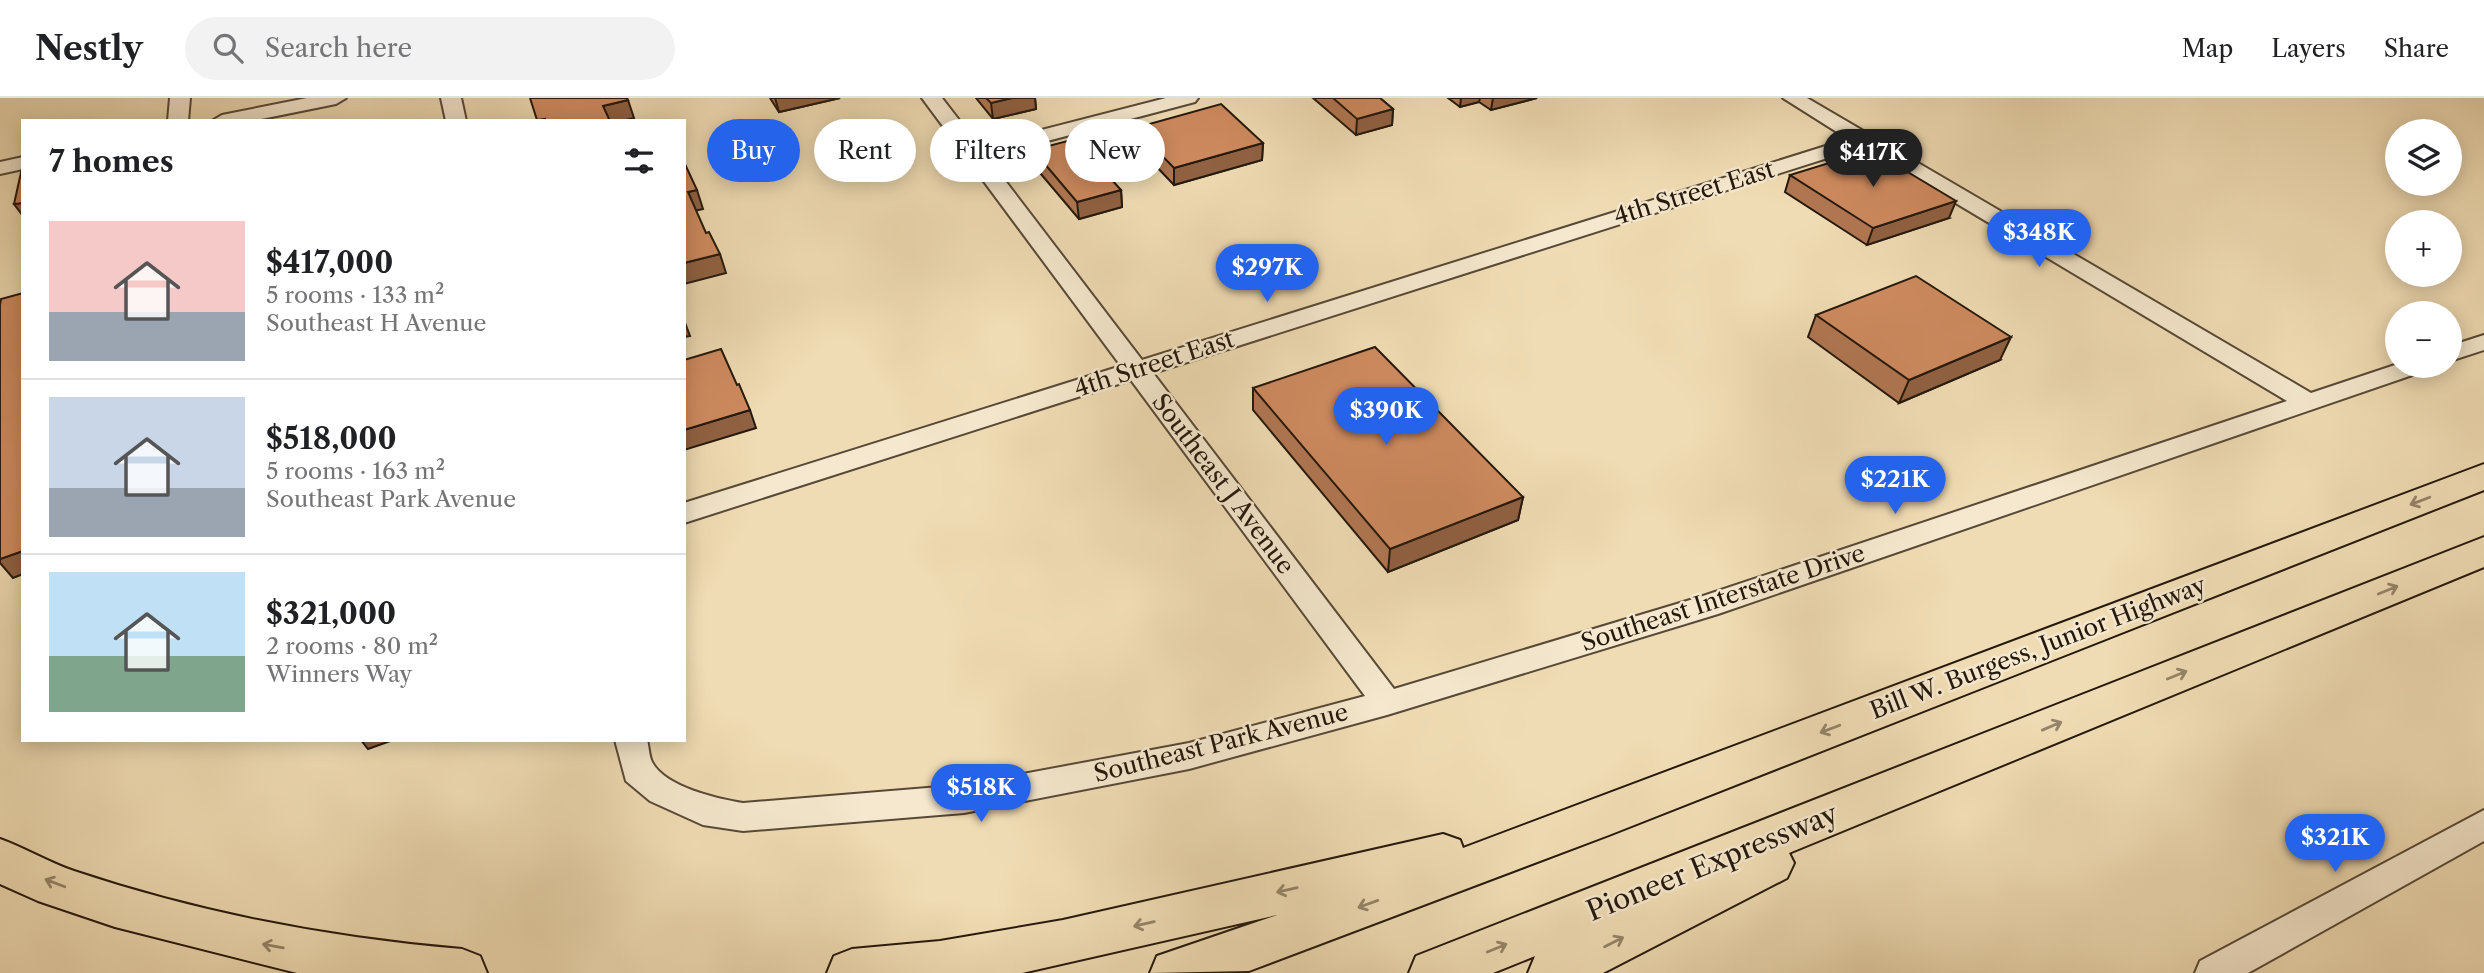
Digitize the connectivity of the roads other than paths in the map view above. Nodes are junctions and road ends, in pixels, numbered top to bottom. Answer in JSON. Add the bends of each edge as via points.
{"nodes":[{"id":1,"x":180,"y":98,"type":"edge"},
{"id":2,"x":337,"y":98,"type":"edge"},
{"id":3,"x":451,"y":98,"type":"edge"},
{"id":4,"x":932,"y":98,"type":"edge"},
{"id":5,"x":1188,"y":98,"type":"edge"},
{"id":6,"x":1793,"y":98,"type":"edge"},
{"id":7,"x":178,"y":119,"type":"edge"},
{"id":8,"x":232,"y":119,"type":"edge"},
{"id":9,"x":456,"y":119,"type":"edge"},
{"id":10,"x":947,"y":119,"type":"edge"},
{"id":11,"x":1051,"y":134,"type":"edge"},
{"id":12,"x":1864,"y":140,"type":"junction"},
{"id":13,"x":21,"y":163,"type":"edge"},
{"id":14,"x":0,"y":168,"type":"edge"},
{"id":15,"x":994,"y":182,"type":"edge"},
{"id":16,"x":2484,"y":342,"type":"edge"},
{"id":17,"x":2462,"y":350,"type":"edge"},
{"id":18,"x":1138,"y":369,"type":"junction"},
{"id":19,"x":2385,"y":376,"type":"edge"},
{"id":20,"x":2308,"y":402,"type":"junction"},
{"id":21,"x":2484,"y":476,"type":"edge"},
{"id":22,"x":686,"y":512,"type":"edge"},
{"id":23,"x":2484,"y":551,"type":"edge"},
{"id":24,"x":1387,"y":703,"type":"junction"},
{"id":25,"x":631,"y":742,"type":"edge"},
{"id":26,"x":1990,"y":752,"type":"junction"},
{"id":27,"x":1593,"y":821,"type":"junction"},
{"id":28,"x":2484,"y":824,"type":"edge"},
{"id":29,"x":0,"y":860,"type":"edge"},
{"id":30,"x":461,"y":973,"type":"edge"},
{"id":31,"x":852,"y":973,"type":"edge"},
{"id":32,"x":1175,"y":973,"type":"edge"},
{"id":33,"x":1434,"y":973,"type":"edge"},
{"id":34,"x":1553,"y":973,"type":"edge"},
{"id":35,"x":2213,"y":973,"type":"edge"}],
"edges":[{"from":1,"to":7,"type":"street"},
{"from":2,"to":8,"type":"street"},
{"from":3,"to":9,"type":"street"},
{"from":4,"to":10,"type":"street","name":"Southeast J Avenue"},
{"from":5,"to":11,"type":"street"},
{"from":6,"to":12,"type":"street"},
{"from":12,"to":18,"type":"street","name":"4th Street East"},
{"from":12,"to":20,"type":"street"},
{"from":13,"to":14,"type":"street"},
{"from":15,"to":18,"type":"street","name":"Southeast J Avenue"},
{"from":16,"to":17,"type":"street"},
{"from":18,"to":22,"type":"street","name":"4th Street East"},
{"from":18,"to":24,"type":"street","name":"Southeast J Avenue"},
{"from":19,"to":20,"type":"street","name":"Southeast Interstate Drive"},
{"from":20,"to":24,"type":"street","name":"Southeast Interstate Drive","via":[[1707,606]]},
{"from":21,"to":27,"type":"highway","name":"Bill W. Burgess, Junior Highway","one_way":true},
{"from":26,"to":23,"type":"highway","one_way":true},
{"from":24,"to":25,"type":"street","name":"Southeast Park Avenue","via":[[1189,756],[964,799],[743,817],[703,811],[662,791],[638,771]]},
{"from":33,"to":26,"type":"highway","name":"Pioneer Expressway","one_way":true},
{"from":34,"to":26,"type":"highway","one_way":true},
{"from":27,"to":31,"type":"highway","one_way":true,"via":[[1063,943]]},
{"from":27,"to":32,"type":"highway","one_way":true},
{"from":28,"to":35,"type":"street"},
{"from":30,"to":29,"type":"highway","one_way":true,"via":[[392,968],[248,942],[107,903]]}]}
